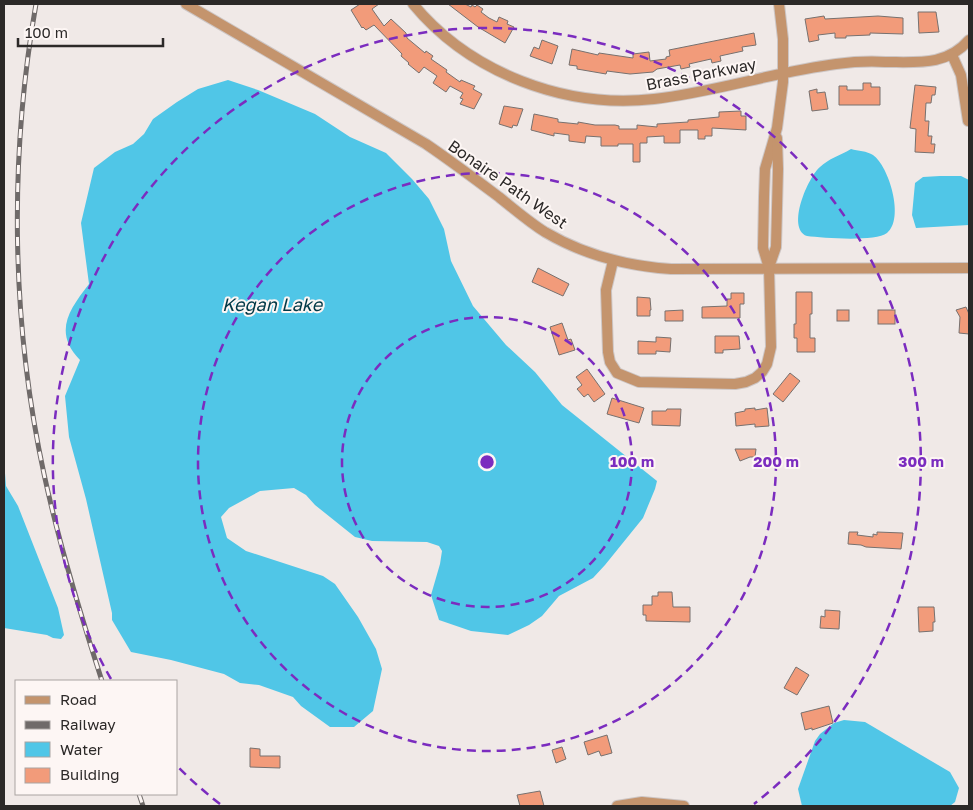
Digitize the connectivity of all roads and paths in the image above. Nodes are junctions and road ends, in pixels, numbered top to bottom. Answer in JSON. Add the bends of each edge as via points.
{"nodes":[{"id":1,"x":186,"y":4,"type":"edge"},
{"id":2,"x":413,"y":4,"type":"edge"},
{"id":3,"x":779,"y":4,"type":"edge"},
{"id":4,"x":969,"y":40,"type":"edge"},
{"id":5,"x":952,"y":55,"type":"junction"},
{"id":6,"x":783,"y":73,"type":"junction"},
{"id":7,"x":968,"y":121,"type":"edge"},
{"id":8,"x":612,"y":261,"type":"junction"},
{"id":9,"x":769,"y":268,"type":"junction"},
{"id":10,"x":969,"y":268,"type":"edge"},
{"id":11,"x":617,"y":806,"type":"edge"},
{"id":12,"x":684,"y":806,"type":"edge"}],
"edges":[{"from":1,"to":8,"type":"street","name":"Bonaire Path West","via":[[426,144],[544,231]]},
{"from":2,"to":6,"type":"street","name":"Brass Parkway","via":[[444,35],[480,60],[520,81],[569,95],[652,100]]},
{"from":3,"to":6,"type":"street"},
{"from":4,"to":5,"type":"street"},
{"from":5,"to":6,"type":"street","name":"Brass Parkway","via":[[932,62],[852,62]]},
{"from":5,"to":7,"type":"street","via":[[961,74]]},
{"from":6,"to":9,"type":"street","via":[[777,128],[776,247]]},
{"from":8,"to":9,"type":"street","name":"Bonaire Path West","via":[[672,270]]},
{"from":8,"to":9,"type":"street","via":[[606,290],[610,362],[617,373],[639,382],[736,384],[755,378],[767,364],[771,347]]},
{"from":9,"to":10,"type":"street","name":"Bonaire Path West"},
{"from":11,"to":12,"type":"street","via":[[642,802]]}]}
